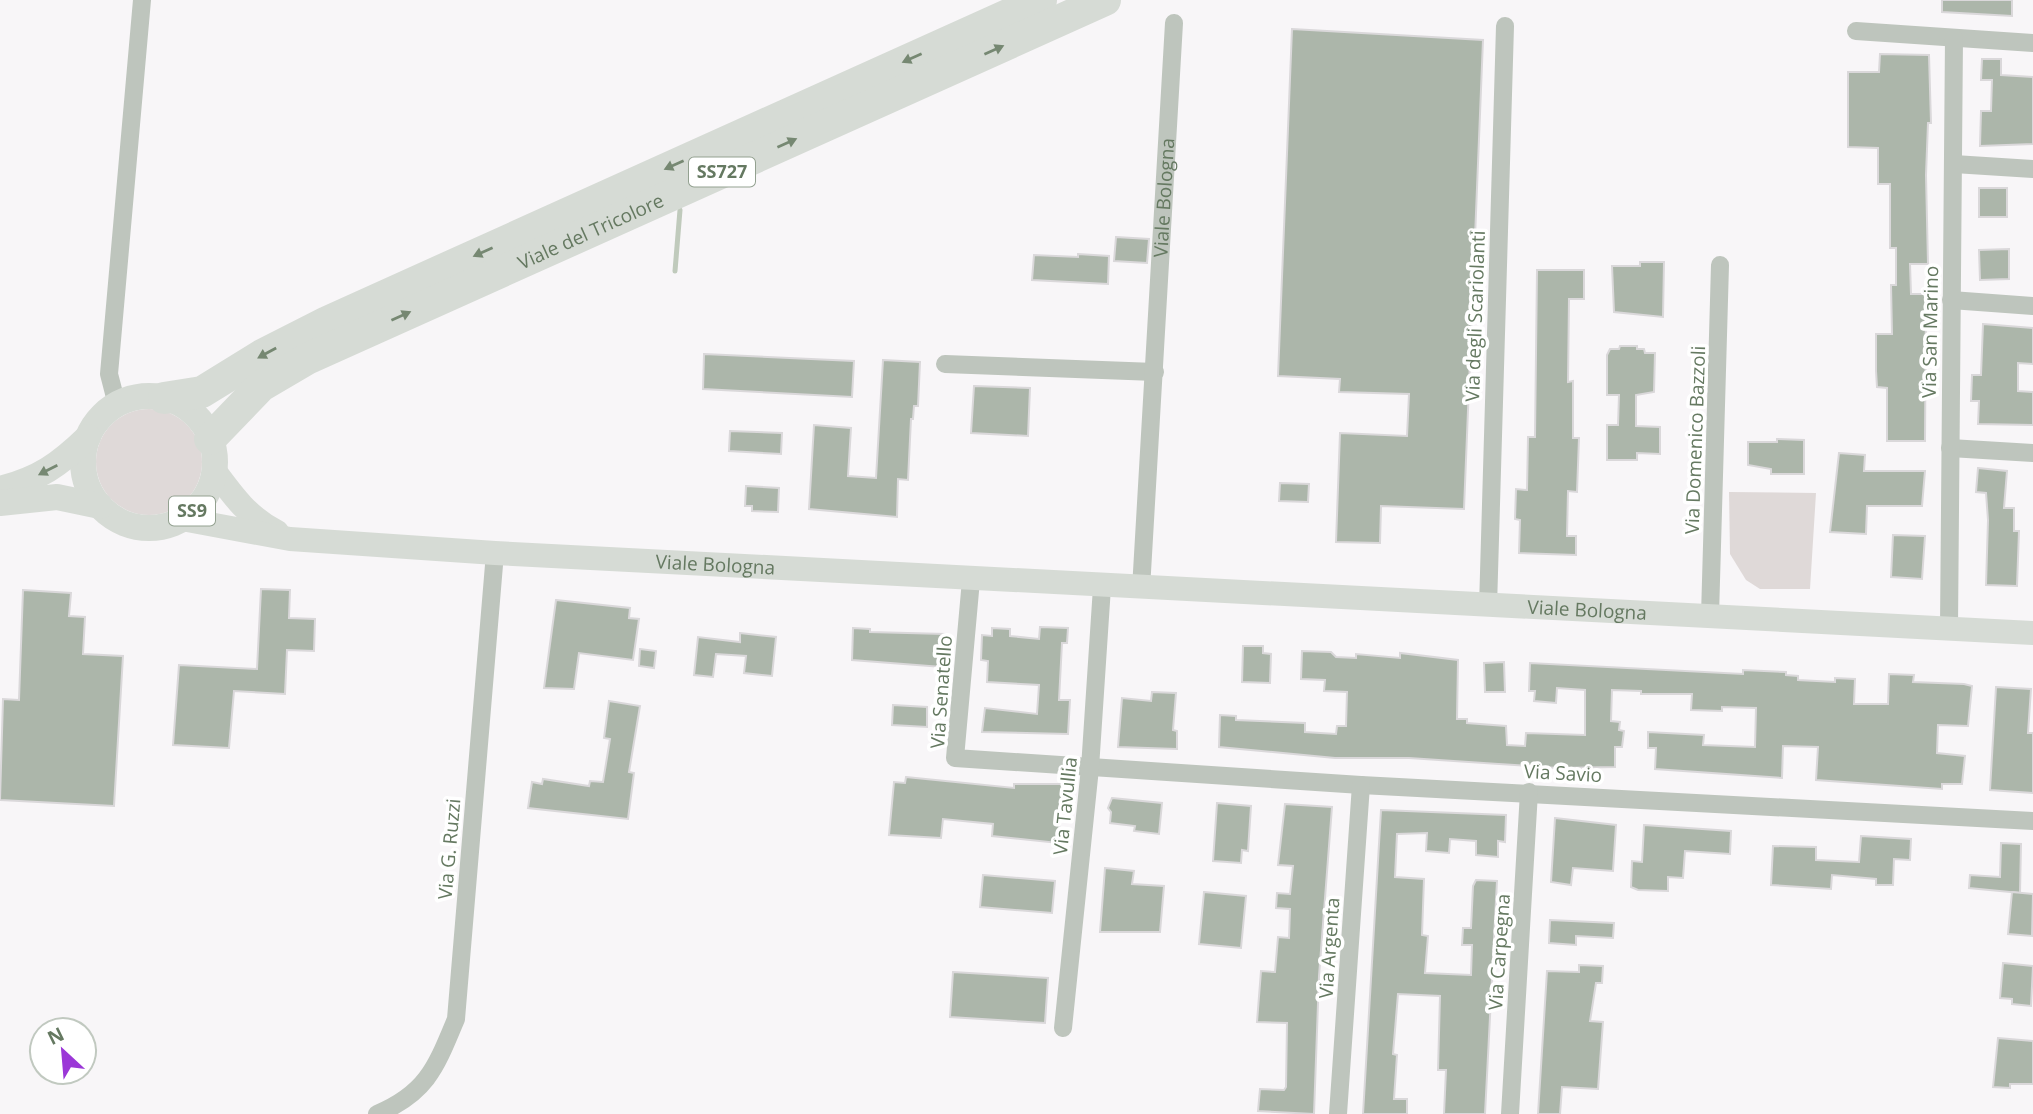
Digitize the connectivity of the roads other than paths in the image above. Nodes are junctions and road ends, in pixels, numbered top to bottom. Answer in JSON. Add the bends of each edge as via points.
{"nodes":[{"id":1,"x":142,"y":0,"type":"edge"},
{"id":2,"x":1041,"y":0,"type":"edge"},
{"id":3,"x":1105,"y":0,"type":"edge"},
{"id":4,"x":1174,"y":23,"type":"dead end"},
{"id":5,"x":1505,"y":26,"type":"dead end"},
{"id":6,"x":1857,"y":31,"type":"dead end"},
{"id":7,"x":1954,"y":38,"type":"junction"},
{"id":8,"x":2033,"y":43,"type":"edge"},
{"id":9,"x":1954,"y":164,"type":"junction"},
{"id":10,"x":2033,"y":169,"type":"edge"},
{"id":11,"x":1720,"y":265,"type":"dead end"},
{"id":12,"x":1951,"y":300,"type":"junction"},
{"id":13,"x":2033,"y":306,"type":"edge"},
{"id":14,"x":945,"y":363,"type":"dead end"},
{"id":15,"x":1155,"y":372,"type":"junction"},
{"id":16,"x":164,"y":398,"type":"junction"},
{"id":17,"x":117,"y":405,"type":"junction"},
{"id":18,"x":88,"y":437,"type":"junction"},
{"id":19,"x":211,"y":439,"type":"junction"},
{"id":20,"x":1950,"y":448,"type":"junction"},
{"id":21,"x":2033,"y":453,"type":"edge"},
{"id":22,"x":214,"y":470,"type":"junction"},
{"id":23,"x":0,"y":489,"type":"edge"},
{"id":24,"x":0,"y":503,"type":"edge"},
{"id":25,"x":100,"y":506,"type":"junction"},
{"id":26,"x":182,"y":519,"type":"junction"},
{"id":27,"x":290,"y":539,"type":"junction"},
{"id":28,"x":495,"y":553,"type":"junction"},
{"id":29,"x":971,"y":580,"type":"junction"},
{"id":30,"x":1102,"y":587,"type":"junction"},
{"id":31,"x":1141,"y":589,"type":"junction"},
{"id":32,"x":1488,"y":607,"type":"junction"},
{"id":33,"x":1710,"y":616,"type":"junction"},
{"id":34,"x":1949,"y":627,"type":"junction"},
{"id":35,"x":2033,"y":633,"type":"edge"},
{"id":36,"x":1090,"y":768,"type":"junction"},
{"id":37,"x":1361,"y":785,"type":"junction"},
{"id":38,"x":1530,"y":792,"type":"junction"},
{"id":39,"x":2033,"y":821,"type":"edge"},
{"id":40,"x":1063,"y":1028,"type":"dead end"},
{"id":41,"x":377,"y":1114,"type":"edge"},
{"id":42,"x":1338,"y":1114,"type":"edge"},
{"id":43,"x":1510,"y":1114,"type":"edge"}],
"edges":[{"from":1,"to":17,"type":"street","via":[[109,373]]},
{"from":2,"to":16,"type":"highway","name":"Viale del Tricolore","number":"SS727","one_way":true,"via":[[327,322],[202,392]]},
{"from":19,"to":3,"type":"highway","name":"Viale del Tricolore","number":"SS727","one_way":true,"via":[[261,386],[307,359]]},
{"from":4,"to":15,"type":"street","name":"Viale Bologna"},
{"from":5,"to":32,"type":"street","name":"Via degli Scariolanti"},
{"from":6,"to":7,"type":"street"},
{"from":7,"to":8,"type":"street"},
{"from":7,"to":9,"type":"street","name":"Via San Marino"},
{"from":9,"to":10,"type":"street"},
{"from":9,"to":12,"type":"street","name":"Via San Marino"},
{"from":11,"to":33,"type":"street","name":"Via Domenico Bazzoli"},
{"from":12,"to":13,"type":"street"},
{"from":12,"to":20,"type":"street","name":"Via San Marino"},
{"from":14,"to":15,"type":"street"},
{"from":15,"to":31,"type":"street","name":"Viale Bologna"},
{"from":16,"to":17,"type":"main road","via":[[132,399]]},
{"from":16,"to":19,"type":"main road","via":[[192,413]]},
{"from":17,"to":18,"type":"main road","via":[[95,424]]},
{"from":18,"to":23,"type":"main road","one_way":true,"via":[[57,467]]},
{"from":18,"to":25,"type":"main road","via":[[85,481]]},
{"from":19,"to":22,"type":"main road","number":"SS9"},
{"from":20,"to":21,"type":"street"},
{"from":20,"to":34,"type":"street","name":"Via San Marino"},
{"from":22,"to":26,"type":"main road","number":"SS9","via":[[209,489]]},
{"from":22,"to":27,"type":"main road","name":"Viale Bologna","via":[[239,505],[261,524]]},
{"from":24,"to":25,"type":"main road","via":[[57,497]]},
{"from":25,"to":26,"type":"main road","number":"SS9","via":[[138,527],[161,527]]},
{"from":26,"to":27,"type":"main road","name":"Viale Bologna"},
{"from":27,"to":28,"type":"main road","name":"Viale Bologna"},
{"from":28,"to":29,"type":"main road","name":"Viale Bologna"},
{"from":28,"to":41,"type":"street","name":"Via G. Ruzzi","via":[[456,1018],[437,1066],[406,1102]]},
{"from":29,"to":30,"type":"main road","name":"Viale Bologna"},
{"from":29,"to":36,"type":"street","name":"Via Senatello","via":[[955,758]]},
{"from":30,"to":31,"type":"main road","name":"Viale Bologna"},
{"from":30,"to":36,"type":"street","name":"Via Tavullia"},
{"from":31,"to":32,"type":"main road","name":"Viale Bologna"},
{"from":32,"to":33,"type":"main road","name":"Viale Bologna"},
{"from":33,"to":34,"type":"main road","name":"Viale Bologna"},
{"from":34,"to":35,"type":"main road","name":"Viale Bologna"},
{"from":36,"to":37,"type":"street","name":"Via Savio"},
{"from":36,"to":40,"type":"street","name":"Via Tavullia"},
{"from":37,"to":38,"type":"street","name":"Via Savio"},
{"from":37,"to":42,"type":"street","name":"Via Argenta"},
{"from":38,"to":39,"type":"street","name":"Via Savio"},
{"from":38,"to":43,"type":"street","name":"Via Carpegna"}]}
